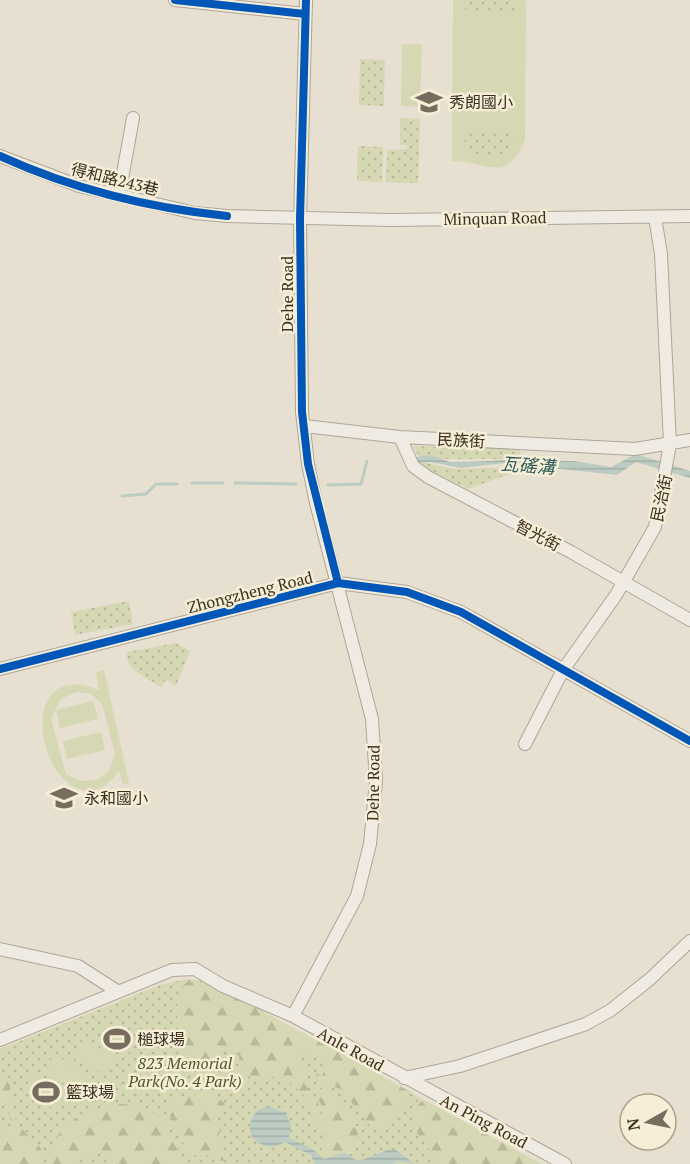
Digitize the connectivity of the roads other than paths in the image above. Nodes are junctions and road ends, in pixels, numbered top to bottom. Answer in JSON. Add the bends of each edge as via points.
{"nodes":[{"id":1,"x":175,"y":0,"type":"edge"},
{"id":2,"x":306,"y":0,"type":"edge"},
{"id":3,"x":306,"y":14,"type":"junction"},
{"id":4,"x":133,"y":118,"type":"dead end"},
{"id":5,"x":0,"y":156,"type":"edge"},
{"id":6,"x":119,"y":195,"type":"junction"},
{"id":7,"x":690,"y":216,"type":"edge"},
{"id":8,"x":655,"y":217,"type":"junction"},
{"id":9,"x":300,"y":219,"type":"junction"},
{"id":10,"x":303,"y":426,"type":"junction"},
{"id":11,"x":400,"y":437,"type":"junction"},
{"id":12,"x":690,"y":440,"type":"edge"},
{"id":13,"x":670,"y":444,"type":"junction"},
{"id":14,"x":623,"y":583,"type":"junction"},
{"id":15,"x":338,"y":584,"type":"junction"},
{"id":16,"x":690,"y":620,"type":"edge"},
{"id":17,"x":0,"y":669,"type":"edge"},
{"id":18,"x":564,"y":670,"type":"junction"},
{"id":19,"x":690,"y":741,"type":"edge"},
{"id":20,"x":525,"y":744,"type":"dead end"},
{"id":21,"x":690,"y":941,"type":"edge"},
{"id":22,"x":0,"y":949,"type":"edge"},
{"id":23,"x":117,"y":991,"type":"junction"},
{"id":24,"x":293,"y":1016,"type":"junction"},
{"id":25,"x":0,"y":1040,"type":"edge"},
{"id":26,"x":404,"y":1078,"type":"junction"},
{"id":27,"x":565,"y":1164,"type":"edge"}],
"edges":[{"from":1,"to":3,"type":"street"},
{"from":2,"to":3,"type":"street","name":"Dehe Road"},
{"from":3,"to":9,"type":"street","name":"Dehe Road"},
{"from":4,"to":6,"type":"street"},
{"from":5,"to":6,"type":"street","name":"得和路243巷","via":[[62,181]]},
{"from":6,"to":9,"type":"street","name":"得和路243巷","via":[[195,213]]},
{"from":7,"to":8,"type":"street","name":"Minquan Road"},
{"from":8,"to":9,"type":"street","name":"Minquan Road"},
{"from":8,"to":13,"type":"street","name":"民治街","via":[[661,254]]},
{"from":9,"to":10,"type":"street","name":"Dehe Road"},
{"from":10,"to":11,"type":"street","name":"民族街"},
{"from":10,"to":15,"type":"street","name":"Dehe Road","via":[[312,483]]},
{"from":11,"to":13,"type":"street","name":"民族街","via":[[635,449]]},
{"from":11,"to":14,"type":"street","name":"智光街","via":[[413,466],[428,477]]},
{"from":12,"to":13,"type":"street","name":"民族街"},
{"from":13,"to":14,"type":"street","name":"民治街","via":[[655,527]]},
{"from":14,"to":16,"type":"street","name":"智光街"},
{"from":14,"to":18,"type":"street","name":"民治街"},
{"from":15,"to":17,"type":"street","name":"Zhongzheng Road"},
{"from":15,"to":18,"type":"street","name":"Zhongzheng Road","via":[[407,592],[429,599],[485,624]]},
{"from":15,"to":24,"type":"street","name":"Dehe Road","via":[[372,719],[376,781],[370,844],[357,896]]},
{"from":18,"to":19,"type":"street","name":"Zhongzheng Road"},
{"from":18,"to":20,"type":"street","name":"民治街"},
{"from":21,"to":26,"type":"street","name":"Anle Road","via":[[619,1004],[586,1024],[460,1066]]},
{"from":22,"to":23,"type":"street","via":[[78,966]]},
{"from":23,"to":24,"type":"street","name":"Anle Road","via":[[172,970],[195,969],[223,986]]},
{"from":23,"to":25,"type":"street","name":"Anle Road"},
{"from":24,"to":26,"type":"street","name":"Anle Road"},
{"from":26,"to":27,"type":"street","name":"An Ping Road"}]}
